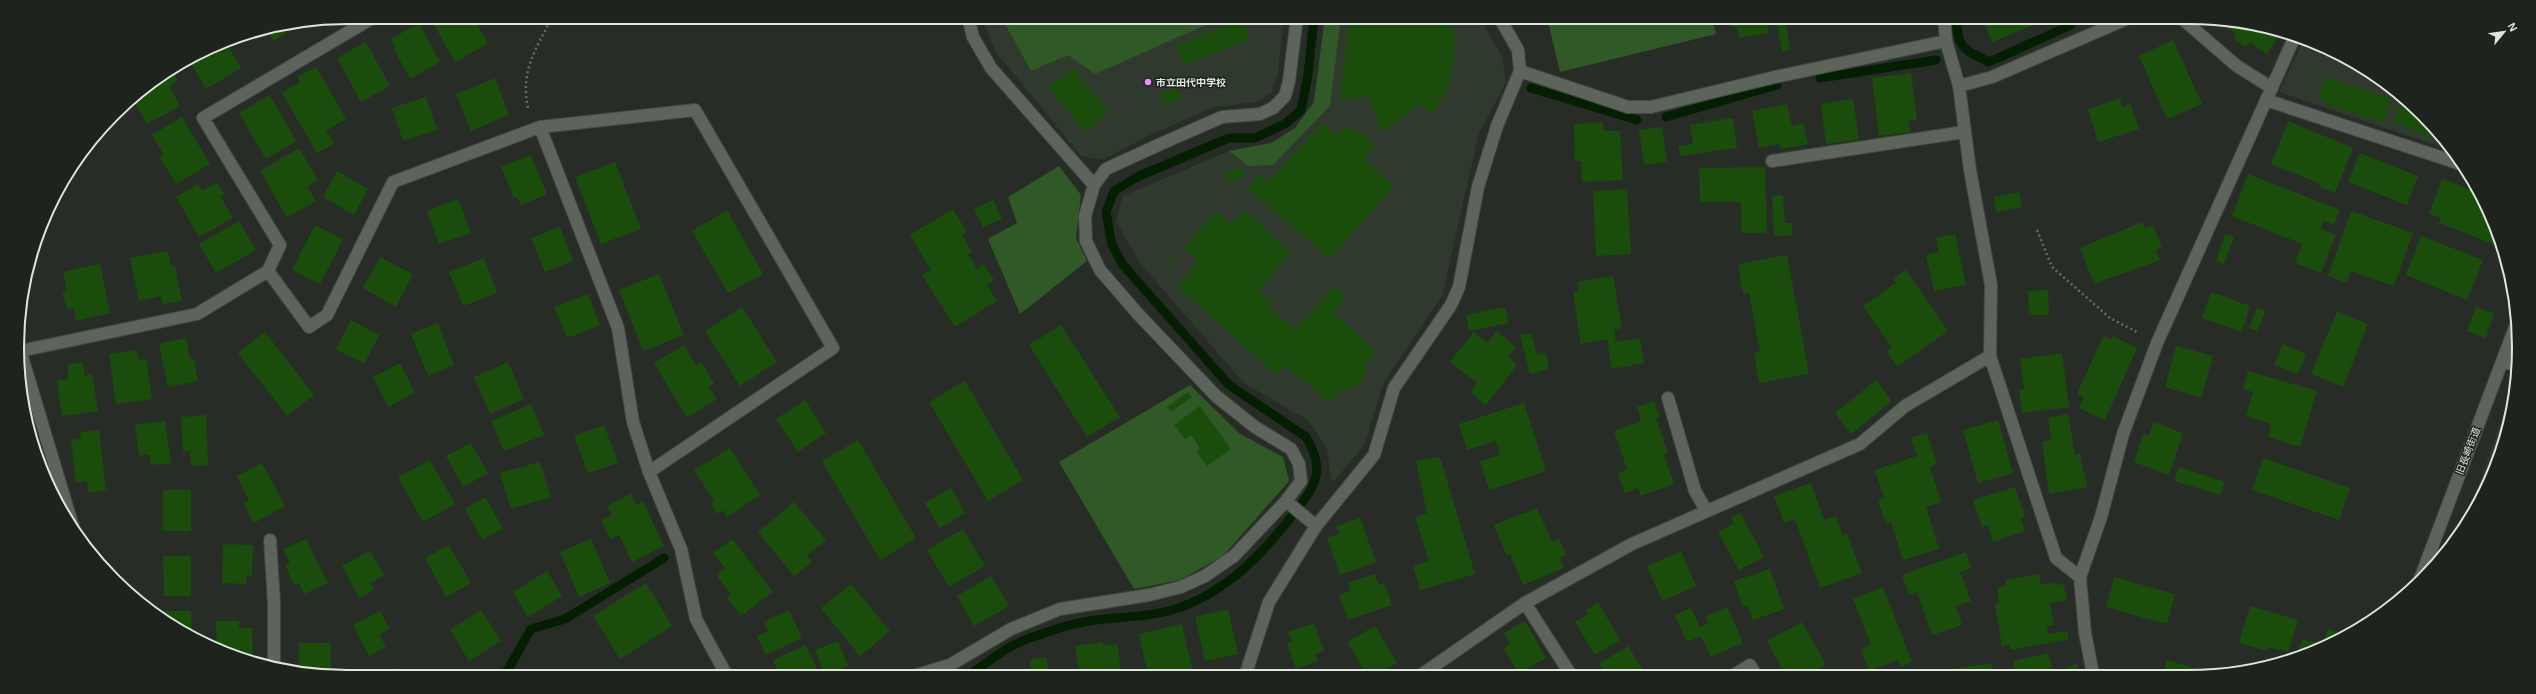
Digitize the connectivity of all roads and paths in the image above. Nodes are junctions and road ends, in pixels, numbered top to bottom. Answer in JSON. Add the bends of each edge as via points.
{"nodes":[{"id":1,"x":362,"y":24,"type":"edge"},
{"id":2,"x":548,"y":24,"type":"edge"},
{"id":3,"x":970,"y":24,"type":"edge"},
{"id":4,"x":1296,"y":24,"type":"edge"},
{"id":5,"x":1503,"y":24,"type":"edge"},
{"id":6,"x":1945,"y":24,"type":"edge"},
{"id":7,"x":2115,"y":24,"type":"edge"},
{"id":8,"x":2188,"y":24,"type":"edge"},
{"id":9,"x":1946,"y":41,"type":"junction"},
{"id":10,"x":2293,"y":41,"type":"edge"},
{"id":11,"x":1520,"y":71,"type":"junction"},
{"id":12,"x":1959,"y":86,"type":"junction"},
{"id":13,"x":2272,"y":88,"type":"junction"},
{"id":14,"x":2266,"y":100,"type":"junction"},
{"id":15,"x":536,"y":128,"type":"junction"},
{"id":16,"x":1964,"y":132,"type":"junction"},
{"id":17,"x":1772,"y":161,"type":"dead end"},
{"id":18,"x":2453,"y":161,"type":"edge"},
{"id":19,"x":1094,"y":185,"type":"junction"},
{"id":20,"x":2037,"y":230,"type":"dead end"},
{"id":21,"x":268,"y":271,"type":"junction"},
{"id":22,"x":2512,"y":337,"type":"edge"},
{"id":23,"x":2157,"y":343,"type":"junction"},
{"id":24,"x":24,"y":349,"type":"edge"},
{"id":25,"x":1990,"y":356,"type":"junction"},
{"id":26,"x":2502,"y":362,"type":"junction"},
{"id":27,"x":2511,"y":364,"type":"edge"},
{"id":28,"x":25,"y":366,"type":"edge"},
{"id":29,"x":1668,"y":398,"type":"dead end"},
{"id":30,"x":649,"y":472,"type":"junction"},
{"id":31,"x":1286,"y":501,"type":"junction"},
{"id":32,"x":68,"y":509,"type":"edge"},
{"id":33,"x":1706,"y":510,"type":"junction"},
{"id":34,"x":1316,"y":526,"type":"junction"},
{"id":35,"x":270,"y":540,"type":"dead end"},
{"id":36,"x":2425,"y":567,"type":"edge"},
{"id":37,"x":2080,"y":576,"type":"junction"},
{"id":38,"x":1525,"y":603,"type":"junction"},
{"id":39,"x":274,"y":662,"type":"edge"},
{"id":40,"x":725,"y":670,"type":"edge"},
{"id":41,"x":933,"y":670,"type":"edge"},
{"id":42,"x":1247,"y":670,"type":"edge"},
{"id":43,"x":1428,"y":670,"type":"edge"},
{"id":44,"x":1568,"y":670,"type":"edge"},
{"id":45,"x":1742,"y":670,"type":"edge"},
{"id":46,"x":1753,"y":670,"type":"edge"},
{"id":47,"x":2092,"y":670,"type":"edge"}],
"edges":[{"from":1,"to":21,"type":"street","via":[[204,118],[280,245]]},
{"from":2,"to":15,"type":"path","via":[[527,67],[526,97]]},
{"from":3,"to":19,"type":"street","via":[[974,37],[991,68]]},
{"from":4,"to":19,"type":"street","via":[[1285,96],[1273,108],[1260,114],[1222,117],[1106,169]]},
{"from":5,"to":11,"type":"street","via":[[1518,50]]},
{"from":6,"to":9,"type":"street"},
{"from":7,"to":12,"type":"street","via":[[1992,78]]},
{"from":8,"to":13,"type":"street","via":[[2237,66]]},
{"from":9,"to":11,"type":"street","via":[[1775,76],[1651,107],[1628,107]]},
{"from":9,"to":12,"type":"street"},
{"from":10,"to":13,"type":"street"},
{"from":11,"to":34,"type":"street","via":[[1497,126],[1478,187],[1459,287],[1451,305],[1394,388],[1374,455]]},
{"from":12,"to":16,"type":"street"},
{"from":13,"to":14,"type":"street"},
{"from":14,"to":18,"type":"street"},
{"from":14,"to":23,"type":"street"},
{"from":15,"to":21,"type":"street","via":[[393,182],[327,315],[309,327]]},
{"from":15,"to":30,"type":"street","via":[[618,328],[633,422]]},
{"from":15,"to":30,"type":"street","via":[[695,110],[833,348]]},
{"from":16,"to":17,"type":"street"},
{"from":16,"to":25,"type":"street","via":[[1991,285]]},
{"from":19,"to":31,"type":"street","via":[[1085,216],[1086,241],[1100,270],[1216,396],[1255,427],[1291,450],[1299,464],[1301,481]]},
{"from":20,"to":23,"type":"path","via":[[2052,267],[2110,318]]},
{"from":21,"to":24,"type":"street","via":[[197,314]]},
{"from":22,"to":26,"type":"street","name":"旧長崎街道"},
{"from":23,"to":37,"type":"street","via":[[2123,434],[2101,517]]},
{"from":25,"to":33,"type":"street","via":[[1905,406],[1860,444]]},
{"from":25,"to":37,"type":"street","via":[[2056,558]]},
{"from":26,"to":27,"type":"street"},
{"from":26,"to":36,"type":"street","name":"旧長崎街道"},
{"from":28,"to":32,"type":"street"},
{"from":29,"to":33,"type":"street","via":[[1695,491]]},
{"from":30,"to":40,"type":"street","via":[[681,549],[696,619]]},
{"from":31,"to":34,"type":"street"},
{"from":31,"to":41,"type":"street","via":[[1234,556],[1205,576],[1181,587],[1060,609],[1011,629],[950,665]]},
{"from":33,"to":38,"type":"street","via":[[1632,544]]},
{"from":34,"to":42,"type":"street","via":[[1268,602]]},
{"from":35,"to":39,"type":"street"},
{"from":37,"to":47,"type":"street","via":[[2085,634]]},
{"from":38,"to":43,"type":"street"},
{"from":38,"to":44,"type":"street"},
{"from":45,"to":46,"type":"street","via":[[1750,665]]}]}
